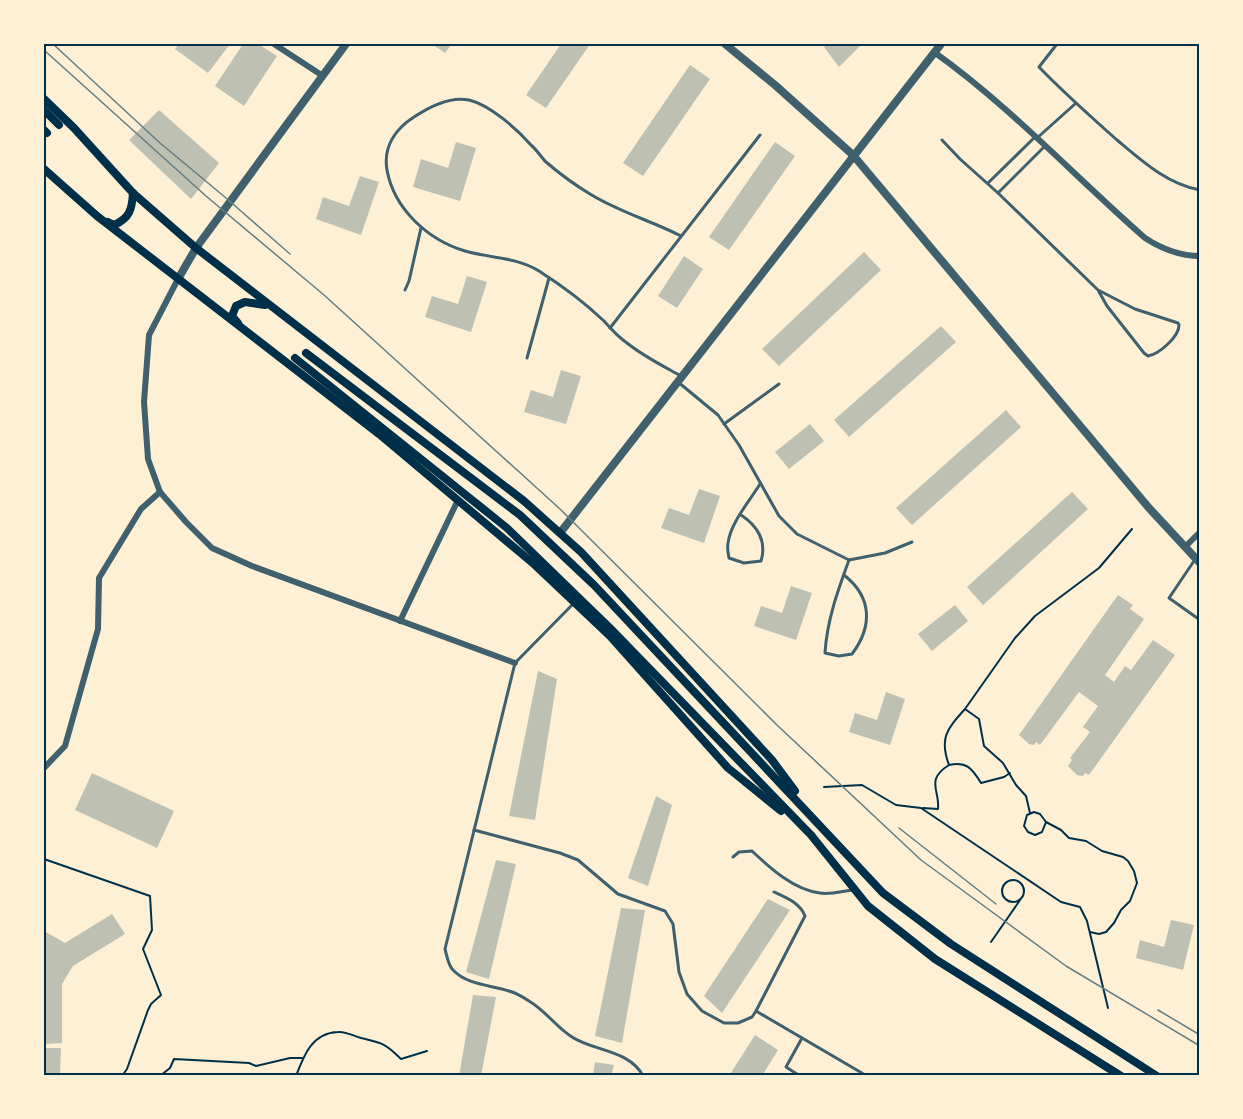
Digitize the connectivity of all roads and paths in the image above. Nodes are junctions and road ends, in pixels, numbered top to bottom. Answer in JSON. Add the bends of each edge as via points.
{"nodes":[{"id":1,"x":274,"y":44,"type":"edge"},
{"id":2,"x":346,"y":44,"type":"edge"},
{"id":3,"x":725,"y":44,"type":"edge"},
{"id":4,"x":941,"y":44,"type":"edge"},
{"id":5,"x":1057,"y":44,"type":"edge"},
{"id":6,"x":934,"y":52,"type":"junction"},
{"id":7,"x":322,"y":76,"type":"junction"},
{"id":8,"x":44,"y":99,"type":"edge"},
{"id":9,"x":1075,"y":104,"type":"junction"},
{"id":10,"x":44,"y":110,"type":"edge"},
{"id":11,"x":59,"y":125,"type":"dead end"},
{"id":12,"x":760,"y":135,"type":"dead end"},
{"id":13,"x":1037,"y":137,"type":"junction"},
{"id":14,"x":942,"y":140,"type":"dead end"},
{"id":15,"x":1045,"y":146,"type":"junction"},
{"id":16,"x":853,"y":155,"type":"junction"},
{"id":17,"x":44,"y":169,"type":"edge"},
{"id":18,"x":988,"y":184,"type":"junction"},
{"id":19,"x":1200,"y":190,"type":"edge"},
{"id":20,"x":133,"y":193,"type":"junction"},
{"id":21,"x":998,"y":193,"type":"junction"},
{"id":22,"x":97,"y":216,"type":"junction"},
{"id":23,"x":421,"y":228,"type":"junction"},
{"id":24,"x":681,"y":236,"type":"junction"},
{"id":25,"x":196,"y":248,"type":"junction"},
{"id":26,"x":1200,"y":255,"type":"edge"},
{"id":27,"x":549,"y":278,"type":"junction"},
{"id":28,"x":178,"y":279,"type":"junction"},
{"id":29,"x":405,"y":290,"type":"dead end"},
{"id":30,"x":1098,"y":290,"type":"junction"},
{"id":31,"x":271,"y":307,"type":"junction"},
{"id":32,"x":242,"y":328,"type":"junction"},
{"id":33,"x":610,"y":328,"type":"junction"},
{"id":34,"x":306,"y":353,"type":"dead end"},
{"id":35,"x":295,"y":358,"type":"dead end"},
{"id":36,"x":528,"y":358,"type":"dead end"},
{"id":37,"x":679,"y":379,"type":"junction"},
{"id":38,"x":779,"y":384,"type":"dead end"},
{"id":39,"x":724,"y":424,"type":"junction"},
{"id":40,"x":760,"y":484,"type":"junction"},
{"id":41,"x":160,"y":492,"type":"junction"},
{"id":42,"x":458,"y":500,"type":"junction"},
{"id":43,"x":741,"y":515,"type":"junction"},
{"id":44,"x":1132,"y":529,"type":"dead end"},
{"id":45,"x":1200,"y":532,"type":"edge"},
{"id":46,"x":560,"y":533,"type":"junction"},
{"id":47,"x":912,"y":542,"type":"dead end"},
{"id":48,"x":1185,"y":547,"type":"junction"},
{"id":49,"x":849,"y":560,"type":"junction"},
{"id":50,"x":1198,"y":561,"type":"edge"},
{"id":51,"x":844,"y":575,"type":"junction"},
{"id":52,"x":574,"y":602,"type":"junction"},
{"id":53,"x":1200,"y":620,"type":"edge"},
{"id":54,"x":399,"y":621,"type":"junction"},
{"id":55,"x":515,"y":663,"type":"junction"},
{"id":56,"x":965,"y":709,"type":"junction"},
{"id":57,"x":949,"y":765,"type":"junction"},
{"id":58,"x":44,"y":768,"type":"edge"},
{"id":59,"x":1010,"y":773,"type":"junction"},
{"id":60,"x":824,"y":787,"type":"dead end"},
{"id":61,"x":921,"y":808,"type":"junction"},
{"id":62,"x":1030,"y":813,"type":"junction"},
{"id":63,"x":815,"y":818,"type":"junction"},
{"id":64,"x":1046,"y":822,"type":"junction"},
{"id":65,"x":474,"y":830,"type":"junction"},
{"id":66,"x":811,"y":835,"type":"junction"},
{"id":67,"x":733,"y":857,"type":"dead end"},
{"id":68,"x":44,"y":859,"type":"edge"},
{"id":69,"x":1018,"y":873,"type":"junction"},
{"id":70,"x":1018,"y":881,"type":"junction"},
{"id":71,"x":855,"y":890,"type":"junction"},
{"id":72,"x":774,"y":892,"type":"dead end"},
{"id":73,"x":1022,"y":898,"type":"junction"},
{"id":74,"x":1090,"y":932,"type":"junction"},
{"id":75,"x":991,"y":942,"type":"dead end"},
{"id":76,"x":1108,"y":1008,"type":"dead end"},
{"id":77,"x":756,"y":1011,"type":"junction"},
{"id":78,"x":802,"y":1038,"type":"junction"},
{"id":79,"x":427,"y":1051,"type":"dead end"},
{"id":80,"x":302,"y":1058,"type":"junction"},
{"id":81,"x":122,"y":1076,"type":"edge"},
{"id":82,"x":160,"y":1076,"type":"edge"},
{"id":83,"x":296,"y":1076,"type":"edge"},
{"id":84,"x":643,"y":1076,"type":"edge"},
{"id":85,"x":800,"y":1076,"type":"edge"},
{"id":86,"x":867,"y":1076,"type":"edge"},
{"id":87,"x":1121,"y":1076,"type":"edge"},
{"id":88,"x":1157,"y":1076,"type":"edge"}],
"edges":[{"from":1,"to":7,"type":"street"},
{"from":2,"to":7,"type":"street"},
{"from":3,"to":16,"type":"street"},
{"from":4,"to":6,"type":"street"},
{"from":5,"to":9,"type":"lane","via":[[1039,67]]},
{"from":6,"to":13,"type":"street"},
{"from":6,"to":16,"type":"street"},
{"from":7,"to":25,"type":"street"},
{"from":8,"to":20,"type":"main road"},
{"from":9,"to":13,"type":"lane"},
{"from":9,"to":19,"type":"lane","via":[[1153,170],[1185,187]]},
{"from":10,"to":11,"type":"main road"},
{"from":12,"to":24,"type":"lane"},
{"from":13,"to":15,"type":"street"},
{"from":13,"to":18,"type":"lane"},
{"from":14,"to":18,"type":"lane"},
{"from":15,"to":21,"type":"lane"},
{"from":15,"to":26,"type":"street","via":[[1145,238],[1173,253]]},
{"from":16,"to":37,"type":"street"},
{"from":16,"to":48,"type":"street"},
{"from":17,"to":22,"type":"main road"},
{"from":18,"to":21,"type":"lane"},
{"from":20,"to":22,"type":"main road","via":[[132,210],[123,222],[114,225]]},
{"from":20,"to":25,"type":"main road"},
{"from":21,"to":30,"type":"lane"},
{"from":22,"to":28,"type":"main road"},
{"from":23,"to":24,"type":"lane","via":[[400,202],[388,178],[388,146],[411,119],[438,104],[460,99],[479,104],[499,117],[518,131],[545,161],[590,194]]},
{"from":23,"to":27,"type":"lane","via":[[465,251],[519,262]]},
{"from":23,"to":29,"type":"lane"},
{"from":24,"to":33,"type":"lane"},
{"from":25,"to":28,"type":"street"},
{"from":25,"to":31,"type":"main road"},
{"from":27,"to":33,"type":"lane"},
{"from":27,"to":36,"type":"lane"},
{"from":28,"to":32,"type":"main road"},
{"from":28,"to":41,"type":"street","via":[[148,335],[144,402],[148,459]]},
{"from":30,"to":30,"type":"lane","via":[[1135,309],[1178,323],[1179,332],[1148,356]]},
{"from":31,"to":32,"type":"main road","via":[[245,302],[236,306],[232,316]]},
{"from":31,"to":46,"type":"main road","via":[[524,501]]},
{"from":32,"to":42,"type":"main road"},
{"from":33,"to":37,"type":"lane"},
{"from":34,"to":63,"type":"main road","via":[[520,515],[594,585]]},
{"from":35,"to":66,"type":"main road","via":[[507,528]]},
{"from":37,"to":39,"type":"lane"},
{"from":37,"to":46,"type":"street"},
{"from":38,"to":39,"type":"lane"},
{"from":39,"to":40,"type":"lane"},
{"from":40,"to":43,"type":"lane"},
{"from":40,"to":49,"type":"lane","via":[[779,516],[797,534]]},
{"from":41,"to":54,"type":"street","via":[[212,548]]},
{"from":41,"to":58,"type":"street","via":[[141,509],[99,578],[98,629],[65,747]]},
{"from":42,"to":52,"type":"main road"},
{"from":42,"to":54,"type":"street"},
{"from":43,"to":43,"type":"lane","via":[[727,544],[729,558],[744,563],[760,561],[764,550],[760,534]]},
{"from":44,"to":56,"type":"path","via":[[1099,568],[1035,616]]},
{"from":45,"to":48,"type":"street"},
{"from":46,"to":63,"type":"main road","via":[[772,760]]},
{"from":47,"to":49,"type":"lane","via":[[885,553]]},
{"from":48,"to":50,"type":"street"},
{"from":49,"to":51,"type":"lane"},
{"from":50,"to":53,"type":"lane","via":[[1169,598]]},
{"from":51,"to":51,"type":"lane","via":[[826,632],[825,653],[839,656],[852,654],[861,643],[867,618],[866,601]]},
{"from":52,"to":55,"type":"lane"},
{"from":52,"to":66,"type":"main road","via":[[610,636],[728,768]]},
{"from":54,"to":55,"type":"street"},
{"from":55,"to":65,"type":"lane"},
{"from":56,"to":57,"type":"path","via":[[943,744]]},
{"from":56,"to":59,"type":"path","via":[[979,719],[984,746]]},
{"from":57,"to":59,"type":"path","via":[[971,766],[981,783]]},
{"from":57,"to":61,"type":"path","via":[[934,785],[938,809]]},
{"from":59,"to":62,"type":"path","via":[[1026,796]]},
{"from":60,"to":61,"type":"path","via":[[862,785],[896,804]]},
{"from":61,"to":69,"type":"path"},
{"from":62,"to":64,"type":"path","via":[[1040,814]]},
{"from":62,"to":64,"type":"path","via":[[1024,822],[1028,832],[1039,834]]},
{"from":63,"to":88,"type":"main road","via":[[884,893],[943,938]]},
{"from":64,"to":74,"type":"path","via":[[1070,838],[1123,857],[1134,871],[1137,883],[1130,901],[1106,932]]},
{"from":65,"to":77,"type":"lane","via":[[578,860],[618,894],[666,911],[673,924],[679,972],[687,994],[702,1011],[724,1023],[738,1023]]},
{"from":65,"to":84,"type":"lane","via":[[445,949],[452,969],[460,976],[531,1002],[571,1036],[620,1055],[640,1069]]},
{"from":66,"to":71,"type":"main road"},
{"from":67,"to":71,"type":"lane","via":[[752,851],[775,872],[820,893]]},
{"from":68,"to":81,"type":"path","via":[[150,896],[152,930],[143,949],[161,996],[148,1010]]},
{"from":69,"to":70,"type":"path"},
{"from":69,"to":74,"type":"path","via":[[1061,902],[1080,907]]},
{"from":70,"to":73,"type":"path","via":[[1023,886]]},
{"from":70,"to":73,"type":"path","via":[[1004,884],[1002,895],[1013,903]]},
{"from":71,"to":87,"type":"main road","via":[[868,906],[935,959]]},
{"from":72,"to":77,"type":"lane","via":[[792,901],[805,916]]},
{"from":73,"to":75,"type":"path"},
{"from":74,"to":76,"type":"path"},
{"from":77,"to":78,"type":"lane"},
{"from":78,"to":85,"type":"lane","via":[[786,1067]]},
{"from":78,"to":86,"type":"lane"},
{"from":79,"to":80,"type":"path","via":[[401,1059],[388,1046],[339,1032],[322,1036]]},
{"from":80,"to":82,"type":"path","via":[[256,1066],[174,1059],[171,1068]]},
{"from":80,"to":83,"type":"path"}]}
